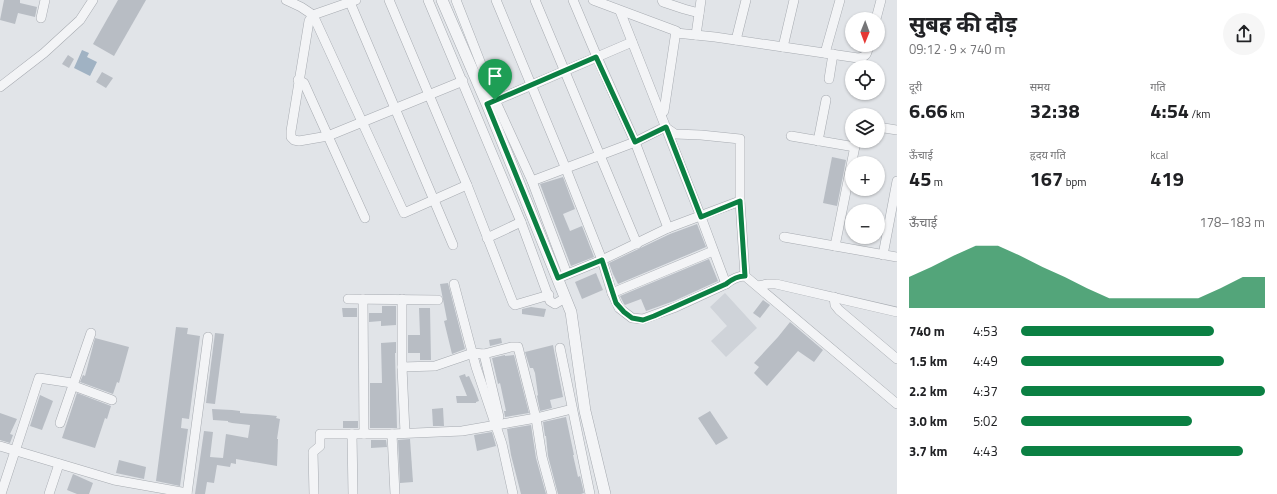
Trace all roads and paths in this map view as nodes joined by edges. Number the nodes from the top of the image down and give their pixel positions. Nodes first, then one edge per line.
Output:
1 (45, 0) edge
2 (93, 0) edge
3 (286, 0) edge
4 (389, 0) edge
5 (428, 0) edge
6 (442, 0) edge
7 (456, 0) edge
8 (496, 0) edge
9 (535, 0) edge
10 (572, 0) edge
11 (593, 0) edge
12 (662, 0) edge
13 (701, 0) edge
14 (746, 0) edge
15 (794, 0) edge
16 (840, 0) edge
17 (881, 0) edge
18 (351, 1) edge
19 (620, 11) junction
20 (699, 12) junction
21 (878, 12) edge
22 (313, 15) junction
23 (41, 18) dead end
24 (676, 34) junction
25 (696, 35) junction
26 (736, 40) junction
27 (632, 42) junction
28 (783, 47) junction
29 (868, 52) edge
30 (829, 53) junction
31 (596, 57) junction
32 (564, 71) junction
33 (829, 79) dead end
34 (298, 80) junction
35 (463, 81) junction
36 (531, 85) junction
37 (0, 87) edge
38 (428, 95) junction
39 (826, 100) dead end
40 (491, 102) junction
41 (395, 108) junction
42 (661, 114) junction
43 (361, 122) junction
44 (666, 127) junction
45 (885, 128) edge
46 (897, 130) edge
47 (328, 136) junction
48 (792, 136) dead end
49 (818, 140) junction
50 (635, 142) junction
51 (845, 143) edge
52 (855, 148) edge
53 (600, 155) junction
54 (566, 169) junction
55 (532, 181) junction
56 (897, 181) edge
57 (467, 186) junction
58 (896, 193) edge
59 (434, 200) junction
60 (740, 201) junction
61 (701, 217) junction
62 (366, 218) dead end
63 (521, 222) junction
64 (668, 228) junction
65 (784, 237) dead end
66 (487, 238) junction
67 (637, 244) junction
68 (453, 245) dead end
69 (836, 246) junction
70 (713, 251) junction
71 (883, 255) junction
72 (897, 257) edge
73 (602, 260) junction
74 (562, 276) junction
75 (745, 276) junction
76 (454, 284) dead end
77 (726, 284) junction
78 (758, 286) junction
79 (612, 293) junction
80 (549, 295) junction
81 (565, 298) junction
82 (834, 298) junction
83 (348, 299) dead end
84 (363, 299) junction
85 (402, 299) junction
86 (438, 300) dead end
87 (897, 312) edge
88 (91, 333) dead end
89 (208, 337) dead end
90 (560, 348) dead end
91 (473, 353) junction
92 (484, 354) junction
93 (897, 359) edge
94 (402, 367) junction
95 (74, 386) junction
96 (112, 400) dead end
97 (897, 404) edge
98 (572, 409) junction
99 (536, 418) junction
100 (60, 423) dead end
101 (498, 424) junction
102 (352, 434) junction
103 (364, 434) junction
104 (392, 434) junction
105 (404, 434) junction
106 (0, 446) edge
107 (15, 451) junction
108 (59, 464) junction
109 (2, 494) edge
110 (50, 494) edge
111 (187, 494) edge
112 (314, 494) edge
113 (353, 494) edge
114 (395, 494) edge
115 (513, 494) edge
116 (552, 494) edge
117 (590, 494) edge
118 (605, 494) edge

1 - 23 street
2 - 37 street
3 - 22 street
4 - 38 street
5 - 35 street
6 - 40 street
7 - 40 street
8 - 36 street
9 - 32 street
10 - 31 street
11 - 19 street
12 - 20 street
13 - 20 street
14 - 26 street
15 - 28 street
16 - 30 street
17 - 21 street
18 - 22 street
18 - 41 street
19 - 24 street
19 - 27 street
20 - 25 street
22 - 34 street
22 - 43 street
24 - 25 street
24 - 42 street
25 - 26 street
26 - 28 street
27 - 31 street
27 - 42 street
28 - 30 street
29 - 30 street
30 - 33 street
31 - 32 street
31 - 50 street
32 - 36 street
32 - 53 street
34 - 47 street
34 - 47 street
35 - 38 street
35 - 63 street
36 - 40 street
36 - 54 street
38 - 41 street
38 - 57 street
39 - 49 street
40 - 55 street
40 - 74 street
41 - 43 street
41 - 59 street
42 - 44 street
43 - 47 street
43 - 59 street
44 - 50 street
44 - 60 street
44 - 61 street
45 - 46 street
47 - 62 street
48 - 49 street
49 - 51 street
50 - 53 street
50 - 64 street
52 - 69 street
53 - 54 street
53 - 67 street
54 - 55 street
54 - 73 street
55 - 74 street
56 - 58 street
57 - 59 street
57 - 66 street
58 - 71 street
59 - 68 street
60 - 61 street
60 - 75 street
61 - 64 street
61 - 70 street
63 - 66 street
63 - 80 street
64 - 67 street
65 - 69 street
66 - 80 street
67 - 73 street
69 - 71 street
70 - 77 street
70 - 79 street
71 - 72 street
73 - 74 street
73 - 79 street
74 - 81 street
75 - 77 street
75 - 78 street
76 - 91 street
77 - 79 street
78 - 82 street
78 - 97 street
80 - 81 street
81 - 118 street
82 - 87 street
82 - 93 street
83 - 84 street
84 - 85 street
84 - 103 street
85 - 86 street
85 - 94 street
88 - 95 street
89 - 111 street
90 - 98 street
91 - 92 street
91 - 94 street
91 - 101 street
92 - 99 street
92 - 101 street
94 - 105 street
95 - 96 street
95 - 100 street
95 - 107 street
98 - 99 street
98 - 117 street
99 - 101 street
99 - 116 street
101 - 105 street
101 - 115 street
102 - 103 street
102 - 112 street
102 - 113 street
103 - 104 street
104 - 105 street
104 - 114 street
106 - 107 street
107 - 108 street
107 - 109 street
108 - 110 street
108 - 111 street

